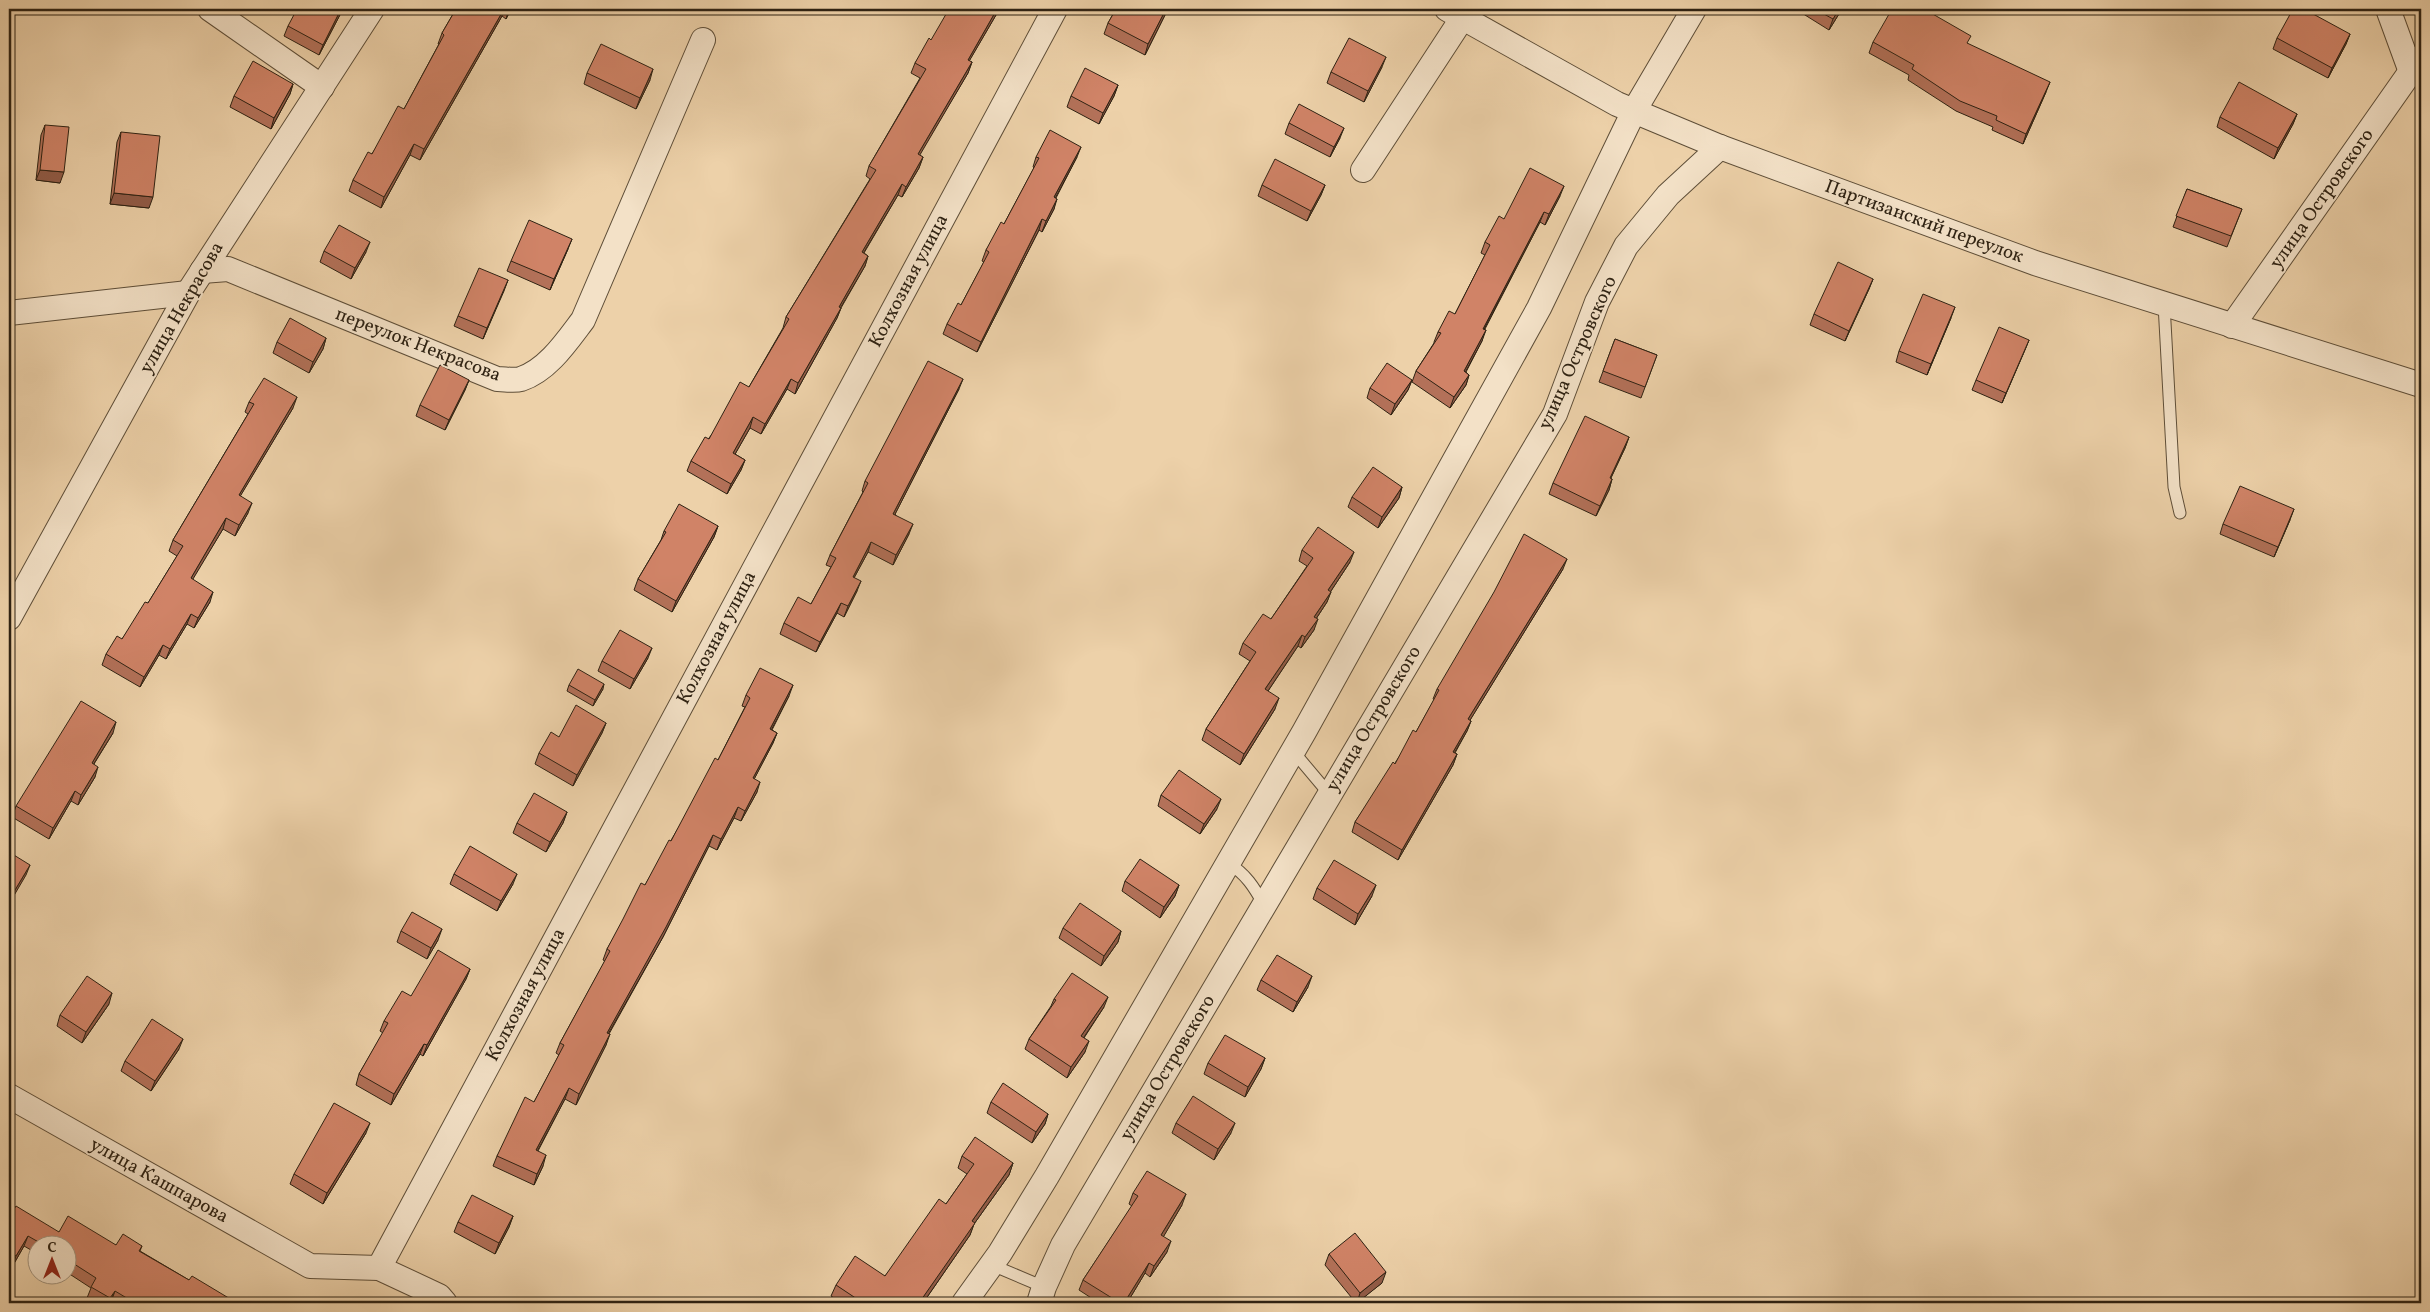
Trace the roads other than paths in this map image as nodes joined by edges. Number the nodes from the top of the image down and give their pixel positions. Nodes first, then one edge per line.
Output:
1 (210, 9) edge
2 (372, 9) edge
3 (1055, 9) edge
4 (1694, 9) edge
5 (2388, 9) edge
6 (1455, 13) edge
7 (703, 40) dead end
8 (2416, 64) edge
9 (322, 87) junction
10 (1634, 111) junction
11 (1720, 147) junction
12 (1363, 170) dead end
13 (202, 271) junction
14 (188, 293) junction
15 (2164, 304) junction
16 (9, 313) edge
17 (2232, 326) junction
18 (2421, 386) edge
19 (2180, 513) dead end
20 (9, 618) edge
21 (1293, 751) junction
22 (1330, 794) junction
23 (1228, 863) junction
24 (1264, 905) junction
25 (9, 1096) edge
26 (992, 1265) junction
27 (379, 1268) junction
28 (1041, 1295) edge
29 (445, 1303) edge
30 (964, 1303) edge

1 - 9 street
2 - 9 street, улица Некрасова
3 - 27 street, Колхозная улица
4 - 10 street
5 - 8 street, улица Островского
6 - 10 street, Партизанский переулок
6 - 12 street
7 - 13 street, переулок Некрасова
8 - 17 street, улица Островского
9 - 13 street, улица Некрасова
10 - 11 street, Партизанский переулок
10 - 21 street
11 - 15 street, Партизанский переулок
11 - 22 street, улица Островского
13 - 14 street, улица Некрасова
14 - 16 street
14 - 20 street, улица Некрасова
15 - 17 street, Партизанский переулок
15 - 19 lane
17 - 18 street, Партизанский переулок
21 - 22 lane
21 - 23 street
22 - 24 street, улица Островского
23 - 24 lane
23 - 26 street
24 - 28 street, улица Островского
25 - 27 street, улица Кашпарова
26 - 28 lane
26 - 30 street
27 - 29 street

